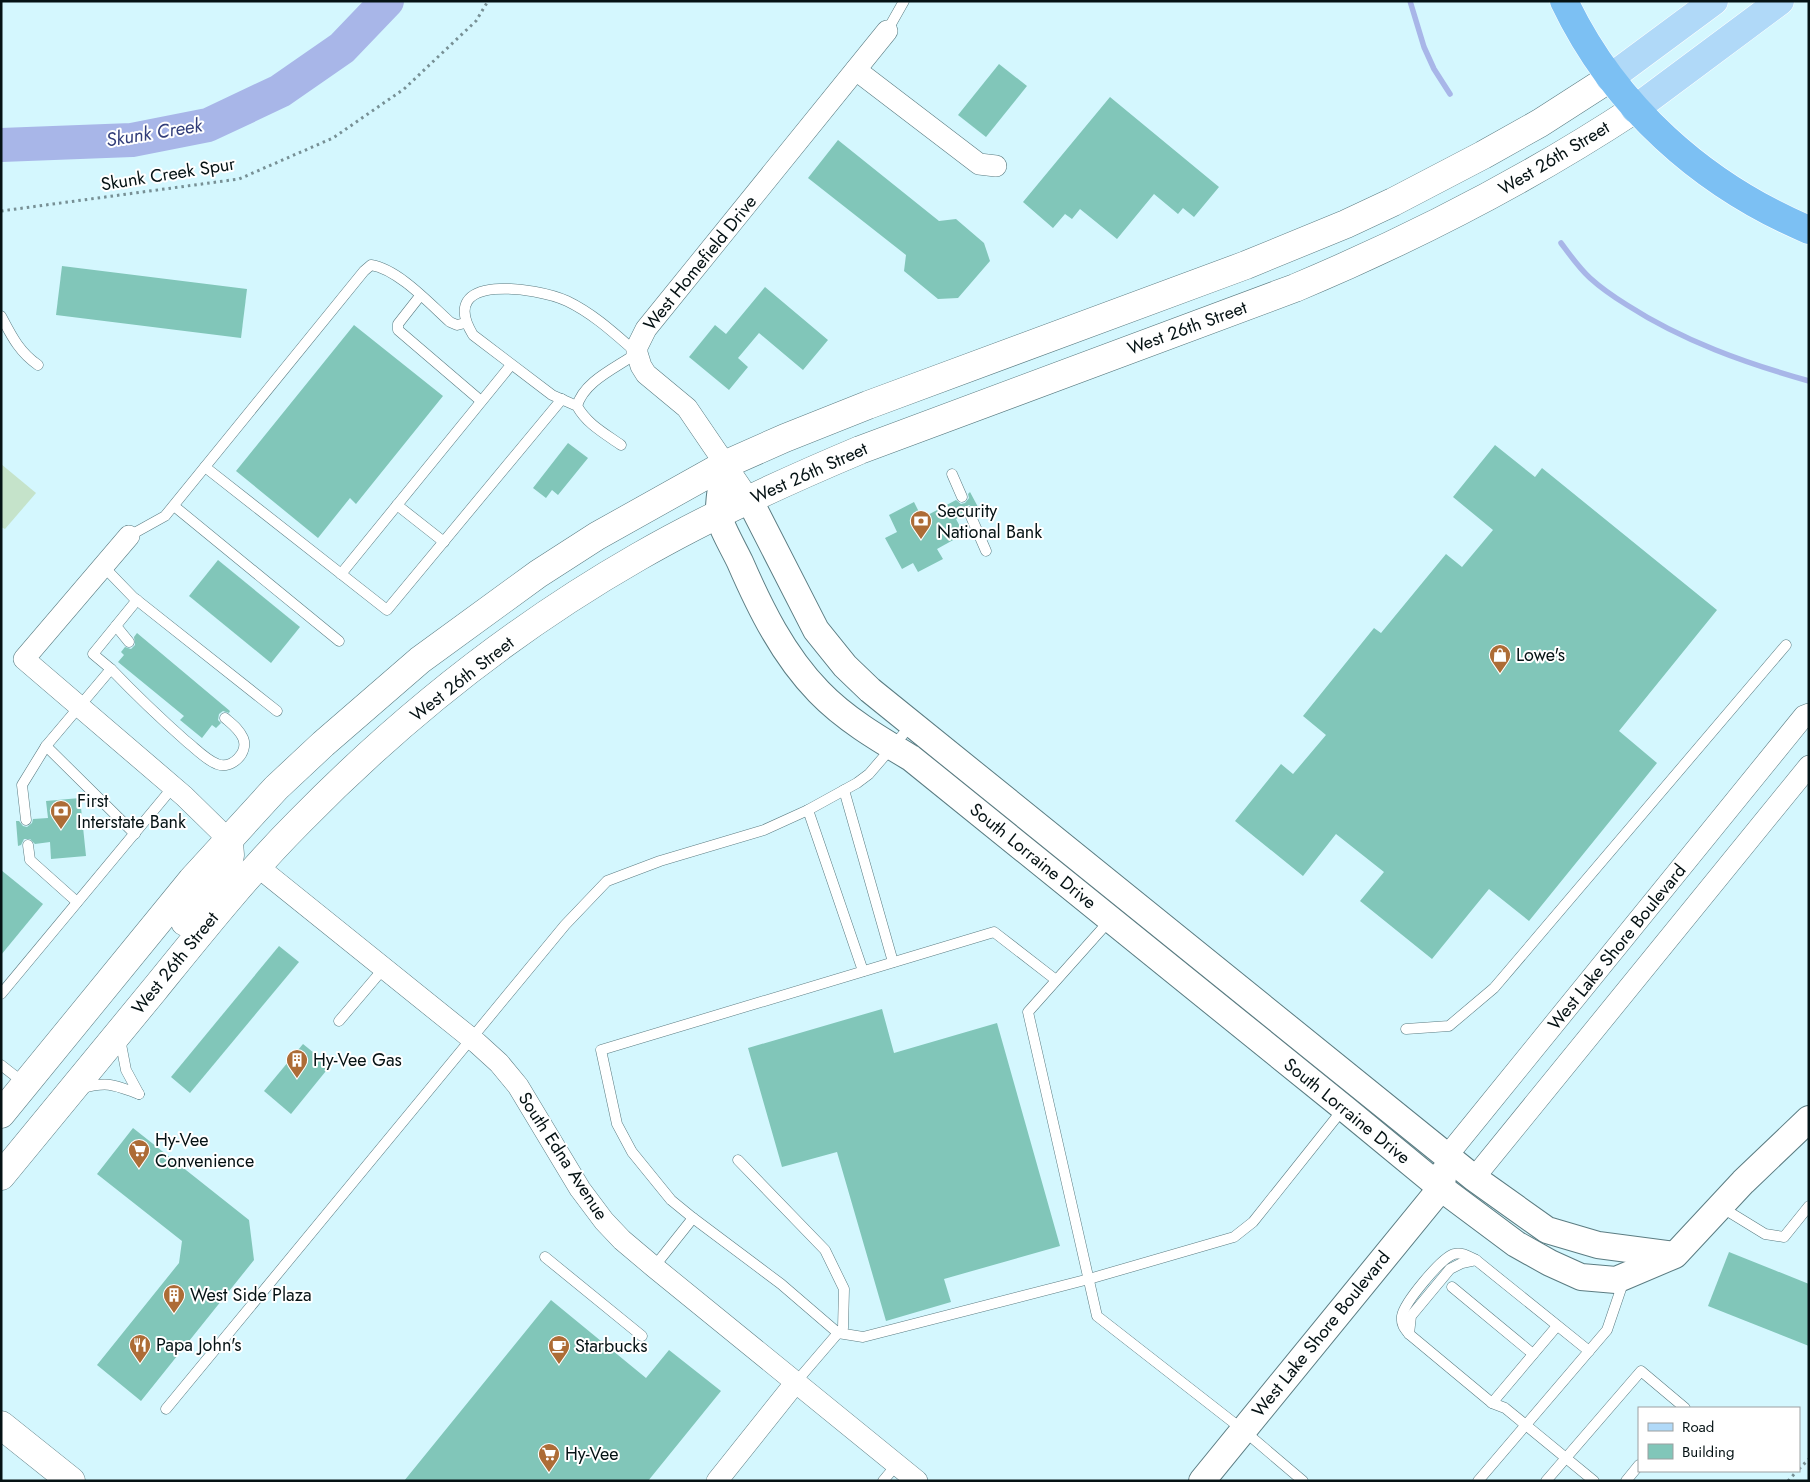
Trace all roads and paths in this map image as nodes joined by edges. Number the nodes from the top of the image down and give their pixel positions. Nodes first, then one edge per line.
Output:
1 (488, 1) edge
2 (904, 1) edge
3 (1564, 1) edge
4 (1714, 1) edge
5 (1780, 1) edge
6 (888, 31) joint
7 (856, 70) junction
8 (1610, 78) junction
9 (1635, 109) junction
10 (996, 166) dead end
11 (1, 212) edge
12 (1809, 230) edge
13 (420, 296) junction
14 (1, 316) edge
15 (465, 323) junction
16 (637, 353) junction
17 (38, 364) dead end
18 (511, 365) junction
19 (562, 399) junction
20 (481, 401) junction
21 (577, 406) junction
22 (621, 444) dead end
23 (724, 464) junction
24 (205, 467) junction
25 (952, 474) dead end
26 (962, 497) dead end
27 (749, 499) junction
28 (397, 505) junction
29 (174, 506) junction
30 (969, 512) dead end
31 (719, 515) junction
32 (129, 536) joint
33 (444, 542) junction
34 (986, 551) dead end
35 (103, 566) junction
36 (341, 574) junction
37 (137, 600) junction
38 (116, 626) junction
39 (455, 634) junction
40 (339, 641) dead end
41 (130, 642) dead end
42 (1786, 645) dead end
43 (111, 669) junction
44 (80, 707) junction
45 (277, 712) dead end
46 (1809, 714) edge
47 (225, 718) dead end
48 (913, 724) junction
49 (46, 746) junction
50 (893, 747) junction
51 (1809, 766) edge
52 (173, 787) junction
53 (844, 790) junction
54 (808, 810) junction
55 (26, 820) dead end
56 (135, 834) junction
57 (228, 839) junction
58 (28, 845) dead end
59 (257, 866) junction
60 (77, 902) junction
61 (1111, 919) junction
62 (893, 962) junction
63 (384, 968) junction
64 (863, 971) junction
65 (1056, 980) junction
66 (1, 994) edge
67 (339, 1021) dead end
68 (1406, 1029) dead end
69 (119, 1032) junction
70 (472, 1039) junction
71 (1, 1065) edge
72 (26, 1084) junction
73 (65, 1098) junction
74 (1344, 1108) junction
75 (1, 1114) edge
76 (1809, 1119) edge
77 (1447, 1156) junction
78 (738, 1160) dead end
79 (1, 1176) edge
80 (1474, 1178) junction
81 (1440, 1188) junction
82 (1720, 1206) junction
83 (1809, 1206) edge
84 (693, 1218) junction
85 (1675, 1255) junction
86 (545, 1257) dead end
87 (654, 1267) junction
88 (1625, 1276) junction
89 (1089, 1279) junction
90 (1452, 1287) dead end
91 (1558, 1326) junction
92 (838, 1333) junction
93 (642, 1336) dead end
94 (1588, 1351) junction
95 (1533, 1354) junction
96 (796, 1382) junction
97 (1492, 1403) junction
98 (1684, 1407) edge
99 (166, 1409) dead end
100 (1525, 1425) junction
101 (1243, 1430) junction
102 (3, 1431) edge
103 (1566, 1458) junction
104 (1809, 1459) edge
105 (897, 1464) junction
106 (1638, 1467) edge
107 (1800, 1468) edge
108 (1481, 1480) edge
109 (71, 1481) edge
110 (717, 1481) edge
111 (883, 1481) edge
112 (918, 1481) edge
113 (1202, 1481) edge
114 (1303, 1481) edge
115 (1546, 1481) edge
116 (1594, 1481) edge
117 (1626, 1481) edge

1 - 11 path, Skunk Creek Spur
2 - 6 lane
3 - 8 highway
4 - 8 main road
5 - 9 main road, West 26th Street
6 - 7 street, West Homefield Drive
7 - 10 street
7 - 16 street, West Homefield Drive
8 - 9 highway
8 - 23 main road
9 - 12 highway
9 - 27 main road, West 26th Street
13 - 15 lane
13 - 20 lane
13 - 24 lane
14 - 17 lane
15 - 16 lane
15 - 18 lane
16 - 21 lane
16 - 23 street
18 - 19 lane
18 - 20 lane
19 - 21 lane
19 - 33 lane
20 - 28 lane
21 - 22 lane
23 - 27 street
23 - 31 street, South Lorraine Drive
23 - 39 main road
24 - 29 lane
24 - 36 lane
25 - 26 lane
27 - 31 main road, West 26th Street
27 - 48 street, South Lorraine Drive
28 - 33 lane
28 - 36 lane
29 - 32 lane
29 - 40 lane
30 - 34 lane
31 - 50 street, South Lorraine Drive
31 - 59 main road, West 26th Street
32 - 35 street
33 - 36 lane
35 - 37 lane
35 - 44 street
37 - 38 lane
37 - 45 lane
38 - 41 lane
38 - 43 lane
39 - 57 main road
39 - 59 main road
42 - 68 lane
43 - 44 lane
43 - 47 lane
44 - 49 lane
44 - 52 street
46 - 77 street, West Lake Shore Boulevard
48 - 50 lane
48 - 77 street, South Lorraine Drive
49 - 55 lane
49 - 56 lane
50 - 53 lane
50 - 61 street, South Lorraine Drive
51 - 80 street, West Lake Shore Boulevard
52 - 56 lane
52 - 57 street
53 - 54 lane
53 - 62 lane
54 - 64 lane
54 - 70 lane
56 - 60 lane
57 - 72 main road
57 - 73 main road
58 - 60 lane
59 - 63 street, South Edna Avenue
59 - 69 main road, West 26th Street
60 - 66 lane
61 - 65 lane
61 - 74 street, South Lorraine Drive
62 - 64 lane
62 - 65 lane
63 - 67 lane
63 - 70 street, South Edna Avenue
64 - 84 lane
65 - 89 lane
69 - 73 main road, West 26th Street
69 - 73 lane
70 - 87 street, South Edna Avenue
70 - 99 lane
71 - 72 lane
72 - 75 main road
73 - 79 main road, West 26th Street
74 - 81 street, South Lorraine Drive
74 - 89 lane
76 - 82 street
77 - 80 street, South Lorraine Drive
77 - 81 street, West Lake Shore Boulevard
78 - 92 lane
80 - 81 street
80 - 85 street, South Lorraine Drive
81 - 88 street, South Lorraine Drive
81 - 101 street, West Lake Shore Boulevard
82 - 83 lane
82 - 85 street
84 - 87 lane
84 - 92 lane
85 - 88 street, South Lorraine Drive
86 - 93 lane
87 - 96 street, South Edna Avenue
88 - 94 lane
89 - 92 lane
89 - 101 lane
90 - 95 lane
91 - 94 lane
91 - 95 lane
91 - 97 lane
92 - 96 lane
94 - 100 lane
95 - 97 lane
96 - 105 street, South Edna Avenue
96 - 110 street
97 - 100 lane
98 - 103 lane
100 - 103 lane
100 - 108 lane
101 - 113 street, West Lake Shore Boulevard
101 - 114 lane
102 - 109 main road
103 - 115 lane
103 - 116 lane
104 - 107 path
105 - 111 lane
105 - 112 street, South Edna Avenue
106 - 117 lane

